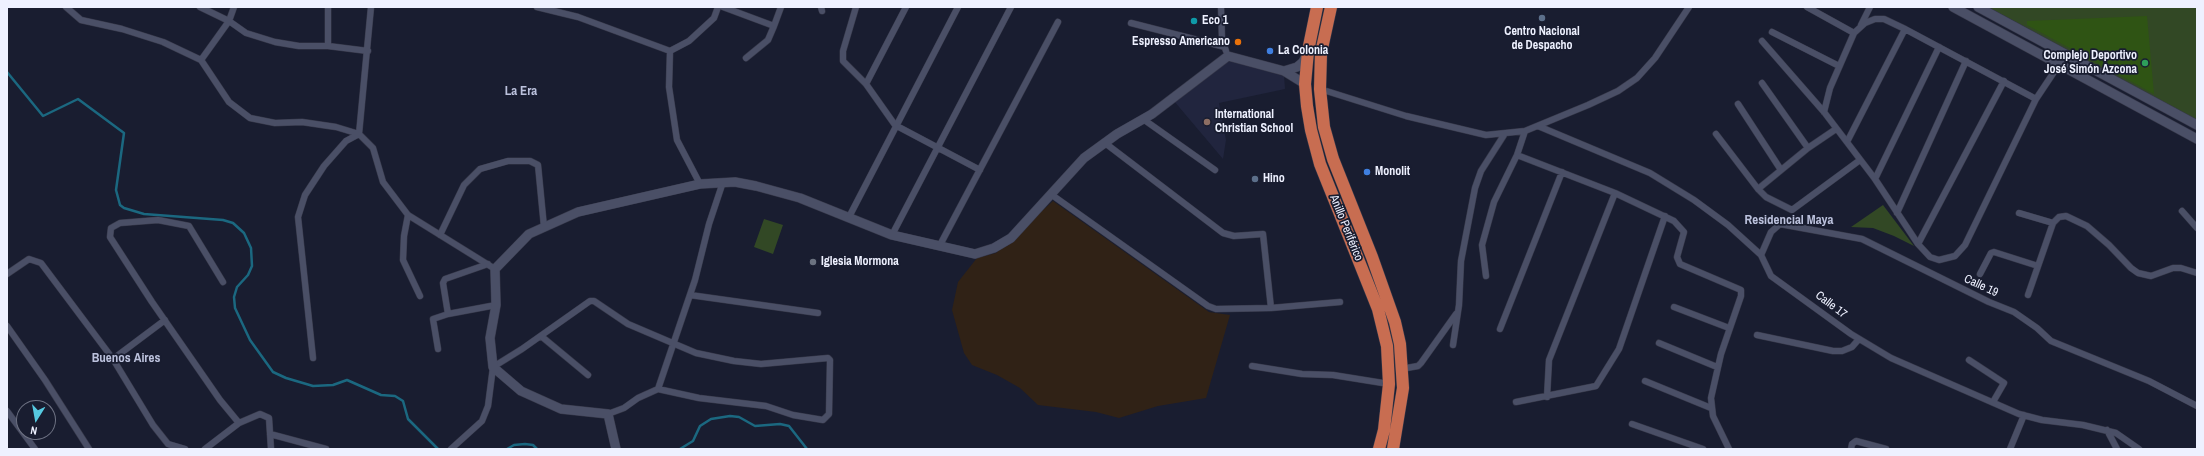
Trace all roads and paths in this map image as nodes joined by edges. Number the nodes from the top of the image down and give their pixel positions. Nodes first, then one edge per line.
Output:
1 (66, 7) edge
2 (200, 7) edge
3 (234, 7) edge
4 (328, 7) edge
5 (371, 7) edge
6 (537, 7) edge
7 (718, 7) edge
8 (723, 7) edge
9 (781, 7) edge
10 (856, 7) edge
11 (906, 7) edge
12 (958, 7) edge
13 (1011, 7) edge
14 (1221, 7) edge
15 (1317, 7) edge
16 (1331, 7) edge
17 (1689, 7) edge
18 (1808, 7) edge
19 (1870, 7) edge
20 (1953, 7) edge
21 (1978, 7) edge
22 (229, 21) junction
23 (1058, 22) dead end
24 (1131, 23) dead end
25 (774, 26) junction
26 (1860, 27) junction
27 (1905, 28) junction
28 (1772, 32) dead end
29 (1854, 33) junction
30 (1762, 41) dead end
31 (328, 46) junction
32 (1939, 47) junction
33 (368, 51) junction
34 (670, 51) junction
35 (1226, 52) junction
36 (1308, 52) junction
37 (2066, 54) junction
38 (746, 58) dead end
39 (201, 60) junction
40 (1966, 61) junction
41 (2060, 64) junction
42 (1839, 66) junction
43 (1284, 70) junction
44 (2004, 81) junction
45 (1762, 82) dead end
46 (866, 84) junction
47 (1304, 84) junction
48 (1320, 89) junction
49 (2036, 99) junction
50 (1738, 104) dead end
51 (1824, 112) junction
52 (1143, 119) junction
53 (895, 125) junction
54 (2197, 125) edge
55 (1538, 126) junction
56 (1836, 129) junction
57 (1525, 131) junction
58 (359, 134) junction
59 (1504, 134) junction
60 (1716, 134) dead end
61 (2197, 139) edge
62 (1847, 142) junction
63 (1105, 143) junction
64 (939, 148) junction
65 (1808, 148) junction
66 (1516, 155) junction
67 (1860, 160) junction
68 (980, 170) junction
69 (1215, 170) dead end
70 (1781, 170) junction
71 (1562, 172) junction
72 (1875, 179) junction
73 (723, 182) junction
74 (700, 184) junction
75 (1758, 189) junction
76 (1615, 193) junction
77 (1052, 195) junction
78 (2182, 212) dead end
79 (1897, 213) junction
80 (2019, 213) dead end
81 (408, 215) junction
82 (1665, 216) junction
83 (848, 217) junction
84 (2053, 223) junction
85 (544, 227) junction
86 (2197, 228) edge
87 (440, 235) junction
88 (892, 235) junction
89 (1918, 244) junction
90 (940, 245) junction
91 (1761, 255) junction
92 (2038, 266) junction
93 (492, 267) junction
94 (2197, 273) edge
95 (7, 274) edge
96 (1980, 274) dead end
97 (1486, 276) dead end
98 (223, 282) dead end
99 (690, 295) junction
100 (2028, 295) dead end
101 (420, 296) dead end
102 (1340, 302) dead end
103 (496, 305) junction
104 (1674, 307) dead end
105 (1271, 308) junction
106 (818, 313) dead end
107 (1457, 313) junction
108 (448, 314) junction
109 (165, 320) junction
110 (7, 326) edge
111 (1729, 328) junction
112 (1500, 329) dead end
113 (1758, 335) dead end
114 (541, 336) junction
115 (1859, 339) junction
116 (673, 344) junction
117 (1660, 344) dead end
118 (1453, 345) dead end
119 (438, 349) dead end
120 (313, 358) dead end
121 (113, 359) junction
122 (1969, 360) dead end
123 (1252, 366) dead end
124 (492, 367) junction
125 (1717, 367) junction
126 (1402, 369) junction
127 (588, 375) dead end
128 (1645, 381) dead end
129 (1389, 384) junction
130 (658, 389) junction
131 (1547, 397) junction
132 (1516, 402) dead end
133 (1993, 402) junction
134 (2197, 406) edge
135 (1711, 408) junction
136 (7, 411) edge
137 (608, 414) junction
138 (2024, 415) junction
139 (239, 423) junction
140 (1632, 424) dead end
141 (2107, 430) junction
142 (270, 434) junction
143 (2011, 448) edge
144 (35, 449) edge
145 (89, 449) edge
146 (185, 449) edge
147 (205, 449) edge
148 (271, 449) edge
149 (326, 449) edge
150 (451, 449) edge
151 (616, 449) edge
152 (1379, 449) edge
153 (1393, 449) edge
154 (1703, 449) edge
155 (1729, 449) edge
156 (1851, 449) edge
157 (1886, 449) edge
158 (2018, 449) edge
159 (2117, 449) edge
160 (2140, 449) edge

1 - 39 street
2 - 22 street
3 - 22 street
4 - 31 street
5 - 33 street
6 - 34 street
7 - 34 street
8 - 25 street
9 - 25 street
10 - 46 street
11 - 46 street
12 - 53 street
13 - 64 street
14 - 35 street
15 - 36 highway, Anillo Periférico
16 - 48 highway, Anillo Periférico
17 - 55 street
18 - 29 street
19 - 26 street
20 - 41 street
21 - 37 street
22 - 31 street
22 - 39 street
23 - 68 street
24 - 35 street
25 - 38 street
26 - 27 street
26 - 29 street
27 - 32 street
27 - 62 street
28 - 42 street
29 - 42 street
30 - 51 street
31 - 33 street
32 - 40 street
32 - 72 street
33 - 58 street
34 - 74 street
35 - 43 street
35 - 52 street
36 - 43 street
36 - 47 highway, Anillo Periférico
37 - 41 street
37 - 54 street
39 - 58 street
40 - 44 street
40 - 79 street
41 - 49 street
41 - 61 street
42 - 51 street
43 - 47 street
44 - 49 street
44 - 89 street
45 - 65 street
46 - 53 street
47 - 129 highway, Anillo Periférico
48 - 59 street
48 - 126 highway, Anillo Periférico
49 - 89 street
50 - 70 street
51 - 56 street
52 - 63 street
52 - 69 street
53 - 64 street
53 - 83 street
55 - 57 street
55 - 91 street, Calle 17
56 - 62 street
56 - 65 street
57 - 59 street
57 - 66 street
58 - 81 street
58 - 120 street
59 - 107 street
60 - 75 street
62 - 67 street
63 - 77 street
63 - 105 street
64 - 68 street
64 - 88 street
65 - 70 street
66 - 71 street
66 - 97 street
67 - 72 street
67 - 75 street
68 - 90 street
70 - 75 street
71 - 76 street
71 - 112 street
72 - 79 street
73 - 74 street
73 - 83 street
73 - 99 street
74 - 85 street
76 - 82 street
76 - 131 street
77 - 90 street
77 - 105 street
78 - 86 street
79 - 89 street
80 - 84 street
81 - 87 street
81 - 101 street
82 - 111 street
82 - 131 street
83 - 88 street
84 - 92 street
84 - 94 street
85 - 87 street
85 - 93 street
87 - 93 street
88 - 90 street
91 - 115 street, Calle 17
91 - 134 street, Calle 19
92 - 96 street
92 - 100 street
93 - 103 street
93 - 108 street
95 - 121 street
98 - 109 street
99 - 106 street
99 - 116 street
102 - 105 street
103 - 108 street
103 - 124 street
104 - 111 street
107 - 118 street
107 - 126 street
108 - 119 street
109 - 121 street
109 - 139 street
110 - 145 street
111 - 125 street
113 - 115 street
114 - 116 street
114 - 124 street
114 - 127 street
115 - 133 street, Calle 17
116 - 130 street
116 - 130 street
117 - 125 street
121 - 146 street
122 - 133 street
123 - 129 street
124 - 137 street
124 - 150 street
125 - 135 street
126 - 153 highway, Anillo Periférico
128 - 135 street
129 - 152 highway, Anillo Periférico
130 - 137 street
131 - 132 street
133 - 138 street, Calle 17
135 - 155 street
136 - 144 street
137 - 151 street
138 - 141 street, Calle 17
138 - 143 street
139 - 142 street
139 - 147 street
140 - 154 street
141 - 159 street
141 - 160 street, Calle 17
142 - 148 street
142 - 149 street
143 - 158 street
156 - 157 street

